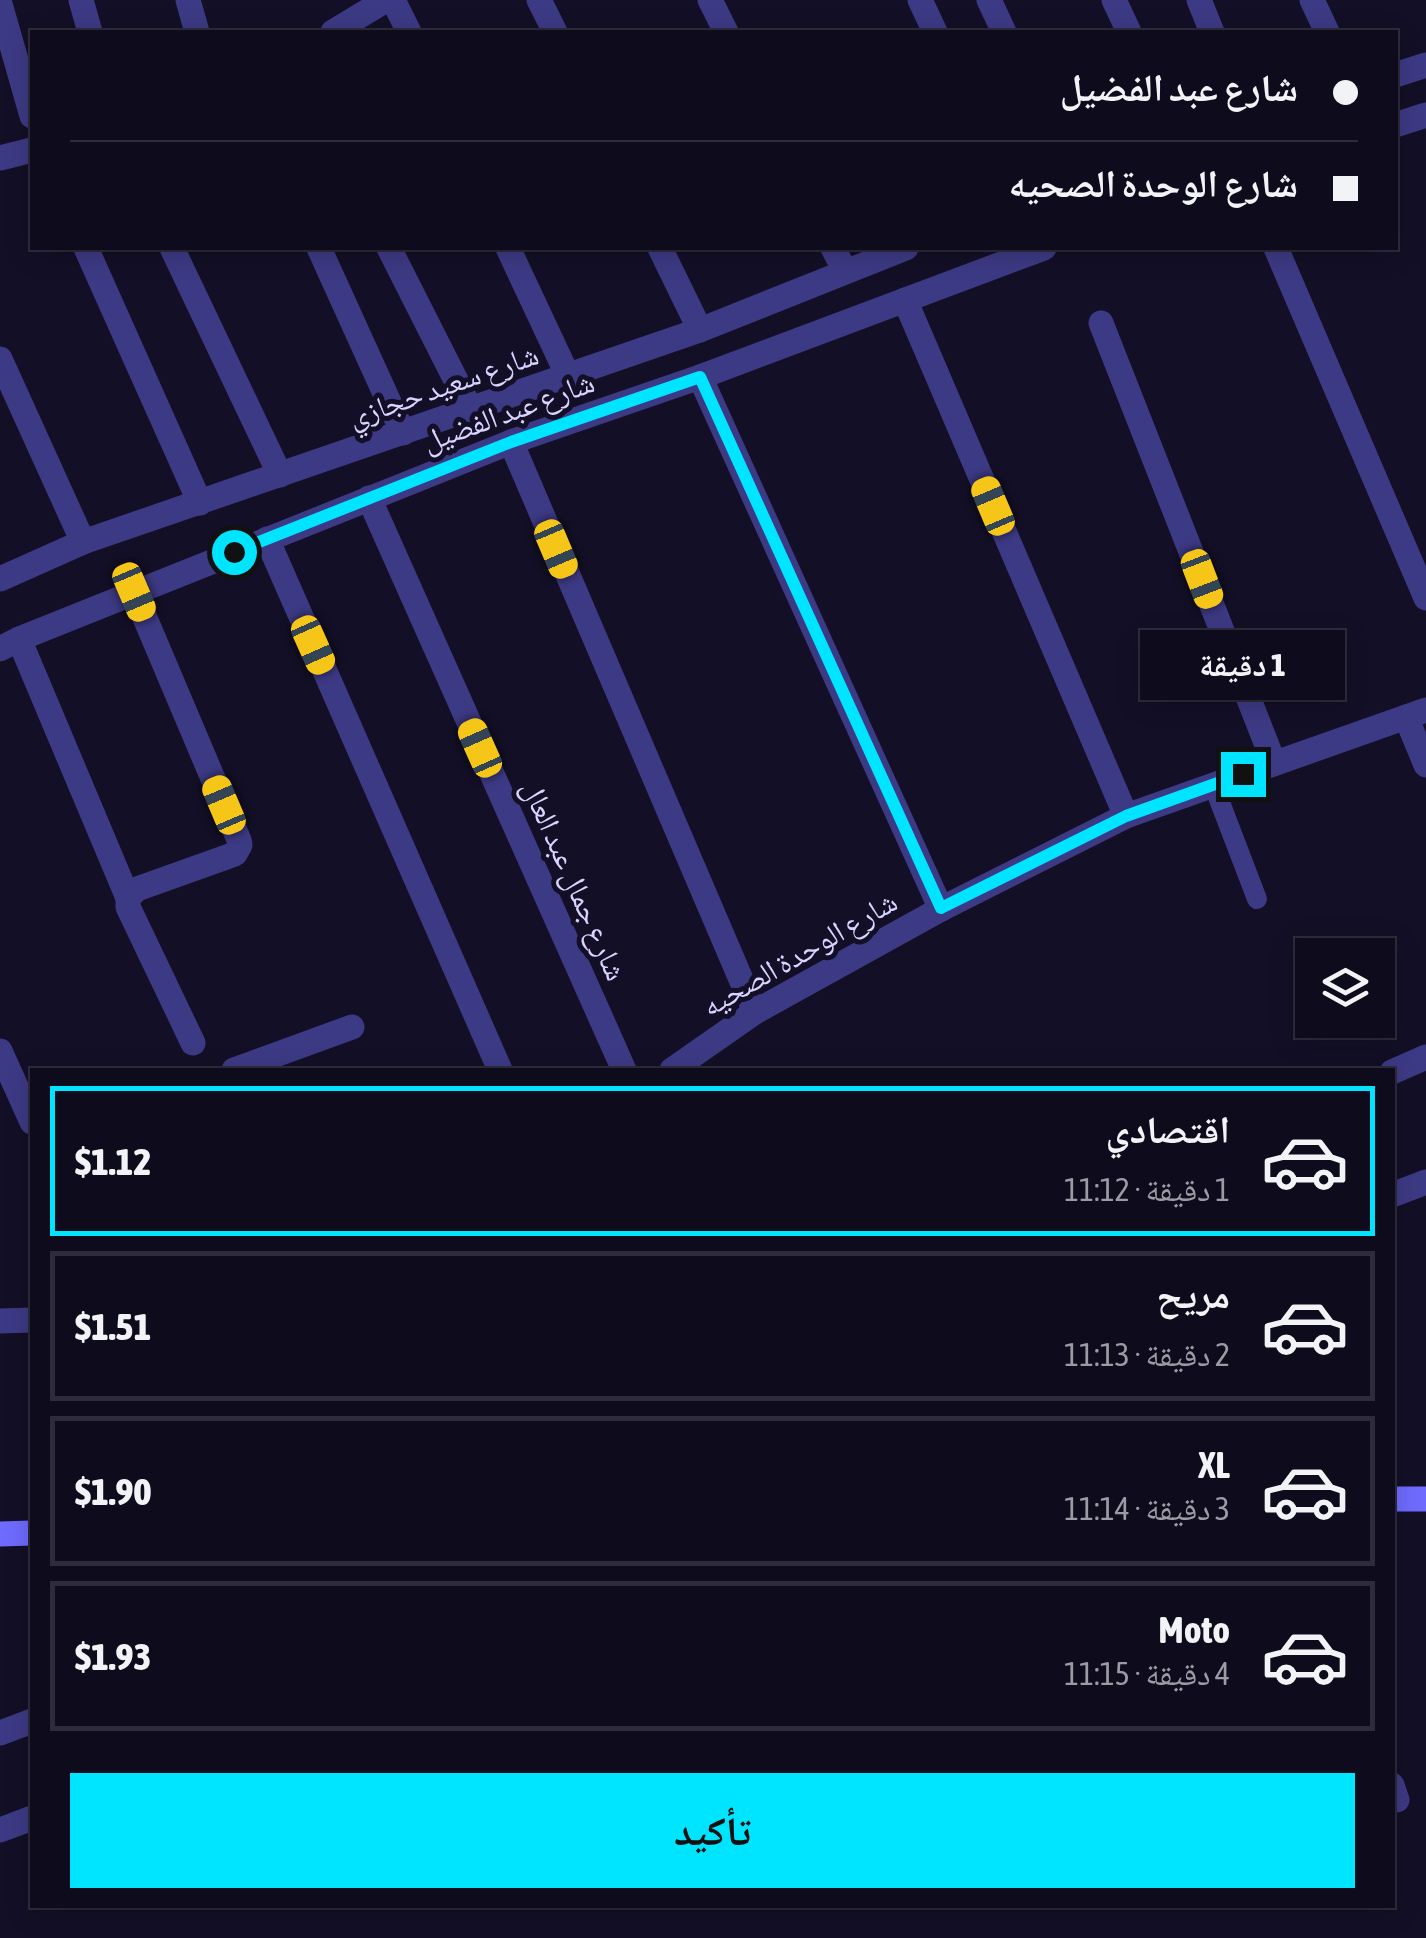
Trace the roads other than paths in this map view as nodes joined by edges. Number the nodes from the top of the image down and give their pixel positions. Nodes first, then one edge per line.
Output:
1 (81, 0) edge
2 (188, 0) edge
3 (390, 0) edge
4 (539, 0) edge
5 (710, 0) edge
6 (920, 0) edge
7 (989, 0) edge
8 (1114, 0) edge
9 (1198, 0) edge
10 (1312, 0) edge
11 (0, 4) edge
12 (89, 30) edge
13 (196, 30) edge
14 (338, 30) edge
15 (407, 30) edge
16 (554, 30) edge
17 (725, 30) edge
18 (935, 30) edge
19 (1003, 30) edge
20 (1128, 30) edge
21 (1211, 30) edge
22 (1326, 30) edge
23 (1426, 65) edge
24 (1398, 74) edge
25 (30, 109) edge
26 (1426, 116) edge
27 (1398, 124) edge
28 (30, 150) edge
29 (0, 158) edge
30 (87, 250) edge
31 (173, 250) edge
32 (320, 250) edge
33 (390, 250) edge
34 (509, 250) edge
35 (661, 250) edge
36 (894, 250) edge
37 (1039, 250) edge
38 (1277, 250) edge
39 (839, 259) edge
40 (905, 300) junction
41 (1101, 323) dead end
42 (700, 330) junction
43 (0, 359) edge
44 (568, 376) junction
45 (700, 377) junction
46 (471, 410) junction
47 (403, 433) junction
48 (511, 442) junction
49 (280, 476) junction
50 (368, 498) junction
51 (200, 503) junction
52 (266, 539) junction
53 (84, 542) junction
54 (0, 579) edge
55 (134, 592) junction
56 (1426, 598) edge
57 (9, 644) edge
58 (1416, 713) edge
59 (1274, 762) junction
60 (1426, 765) edge
61 (1213, 784) junction
62 (1126, 816) junction
63 (128, 898) junction
64 (1257, 900) dead end
65 (941, 908) junction
66 (755, 1012) junction
67 (352, 1027) dead end
68 (194, 1043) dead end
69 (0, 1051) edge
70 (1426, 1057) edge
71 (239, 1068) edge
72 (499, 1068) edge
73 (623, 1068) edge
74 (675, 1068) edge
75 (1395, 1071) edge
76 (30, 1118) edge
77 (1426, 1182) edge
78 (1395, 1193) edge
79 (30, 1320) edge
80 (0, 1321) edge
81 (1426, 1498) edge
82 (1395, 1499) edge
83 (0, 1534) edge
84 (30, 1534) edge
85 (30, 1722) edge
86 (0, 1733) edge
87 (30, 1819) edge
88 (0, 1830) edge

1 - 12 street
2 - 13 street
3 - 14 street
3 - 15 street
4 - 16 street
5 - 17 street
6 - 18 street
7 - 19 street
8 - 20 street
9 - 21 street
10 - 22 street
11 - 25 street
23 - 24 street
26 - 27 street
28 - 29 street
30 - 51 street
31 - 49 street
32 - 47 street
33 - 46 street
34 - 44 street
35 - 42 street
36 - 39 street, شارع سعيد حجازي
37 - 40 street, شارع عبد الفضيل
38 - 56 street
39 - 42 street, شارع سعيد حجازي
40 - 45 street, شارع عبد الفضيل
40 - 62 street
41 - 59 street
42 - 44 street, شارع سعيد حجازي
43 - 53 street
44 - 46 street, شارع سعيد حجازي
45 - 48 street, شارع عبد الفضيل
45 - 65 street
46 - 47 street, شارع سعيد حجازي
47 - 49 street, شارع سعيد حجازي
48 - 50 street, شارع عبد الفضيل
48 - 66 street
49 - 51 street, شارع سعيد حجازي
50 - 52 street, شارع عبد الفضيل
50 - 73 street, شارع جمال عبد العال
51 - 53 street, شارع سعيد حجازي
52 - 55 street, شارع عبد الفضيل
52 - 72 street
53 - 54 street, شارع سعيد حجازي
55 - 57 street, شارع عبد الفضيل
55 - 63 street
57 - 63 street
58 - 59 street, شارع الوحدة الصحيه
58 - 60 street
59 - 61 street, شارع الوحدة الصحيه
61 - 62 street, شارع الوحدة الصحيه
61 - 64 lane
62 - 65 street, شارع الوحدة الصحيه
63 - 68 street
65 - 66 street, شارع الوحدة الصحيه
66 - 74 street, شارع الوحدة الصحيه
67 - 71 street
69 - 76 street
70 - 75 street
77 - 78 street
79 - 80 street
81 - 82 street
83 - 84 street
85 - 86 street
87 - 88 street

